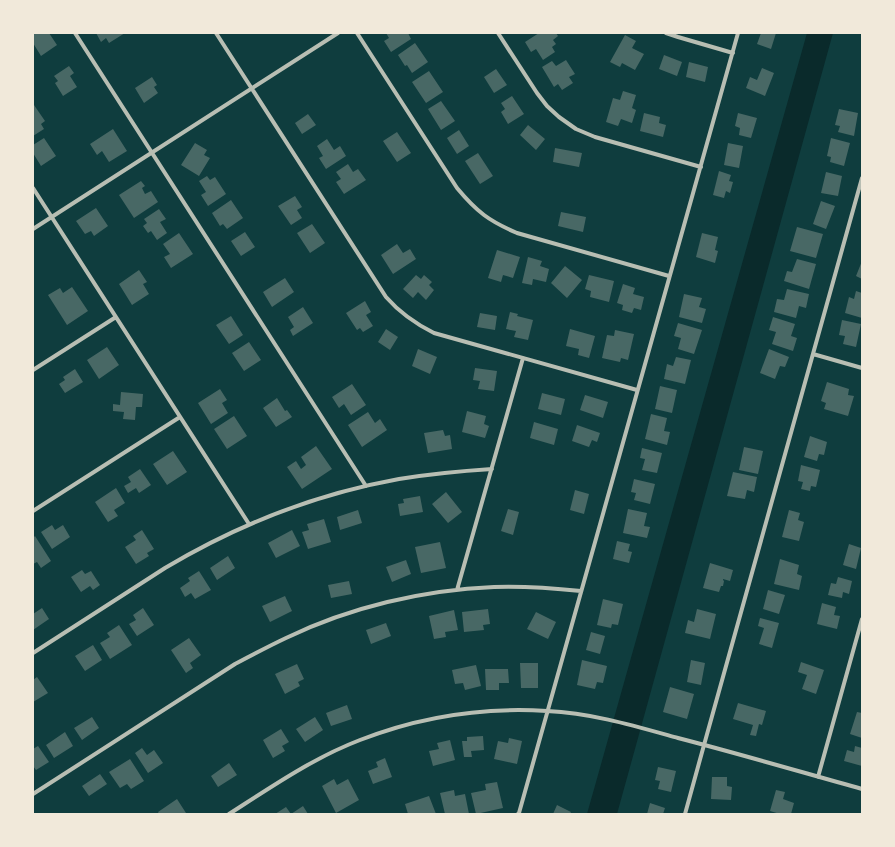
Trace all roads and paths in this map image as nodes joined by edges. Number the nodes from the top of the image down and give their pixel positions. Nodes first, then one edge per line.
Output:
1 (74, 33) edge
2 (216, 33) edge
3 (338, 33) edge
4 (357, 33) edge
5 (498, 33) edge
6 (666, 33) edge
7 (738, 33) edge
8 (733, 53) junction
9 (251, 89) junction
10 (152, 153) junction
11 (701, 167) junction
12 (862, 178) edge
13 (33, 188) edge
14 (52, 217) junction
15 (33, 229) edge
16 (669, 276) junction
17 (116, 317) junction
18 (813, 354) junction
19 (523, 358) junction
20 (862, 368) edge
21 (33, 370) edge
22 (637, 390) junction
23 (180, 417) junction
24 (492, 469) junction
25 (366, 486) junction
26 (33, 511) edge
27 (249, 524) junction
28 (457, 590) junction
29 (581, 591) junction
30 (862, 619) edge
31 (33, 653) edge
32 (548, 711) junction
33 (704, 745) junction
34 (818, 777) junction
35 (862, 789) edge
36 (33, 794) edge
37 (229, 814) edge
38 (518, 814) edge
39 (685, 814) edge

1 - 10 street
2 - 9 street
3 - 9 street
4 - 16 street
5 - 11 street
6 - 8 street
7 - 8 street
8 - 11 street
9 - 10 street
9 - 19 street
10 - 14 street
10 - 25 street
11 - 16 street
12 - 18 street
13 - 14 street
14 - 15 street
14 - 17 street
16 - 22 street
17 - 21 street
17 - 23 street
18 - 20 street
18 - 33 street
19 - 22 street
19 - 24 street
22 - 29 street
23 - 26 street
23 - 27 street
24 - 25 street
24 - 28 street
25 - 27 street
27 - 31 street
28 - 29 street
28 - 36 street
29 - 32 street
30 - 34 street
32 - 33 street
32 - 37 street
32 - 38 street
33 - 34 street
33 - 39 street
34 - 35 street

